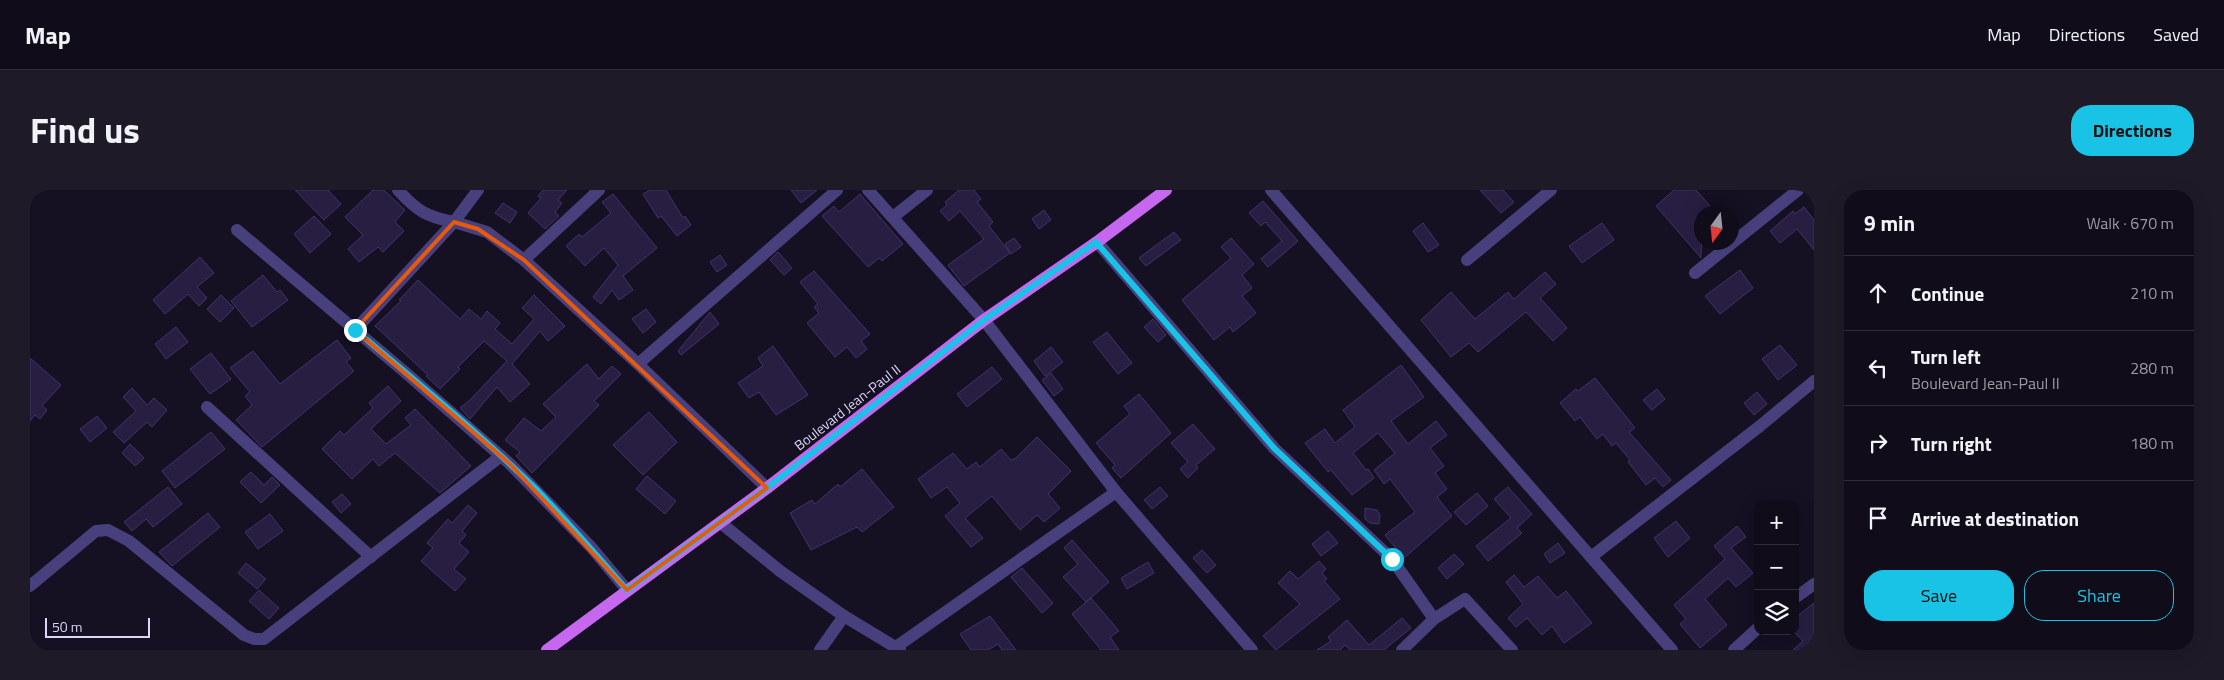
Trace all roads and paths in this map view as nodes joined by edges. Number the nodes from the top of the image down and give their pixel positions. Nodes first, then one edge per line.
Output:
1 (398, 190) edge
2 (478, 190) edge
3 (599, 190) edge
4 (836, 190) edge
5 (868, 190) edge
6 (927, 190) edge
7 (1166, 190) edge
8 (1272, 190) edge
9 (1551, 190) edge
10 (1798, 190) edge
11 (893, 217) junction
12 (454, 222) junction
13 (238, 230) dead end
14 (1096, 242) junction
15 (524, 260) junction
16 (1467, 260) dead end
17 (1695, 273) dead end
18 (984, 320) junction
19 (355, 330) junction
20 (638, 364) junction
21 (1814, 381) edge
22 (207, 407) dead end
23 (501, 456) junction
24 (767, 488) junction
25 (1116, 492) junction
26 (721, 523) junction
27 (371, 557) junction
28 (1591, 557) junction
29 (1814, 584) edge
30 (30, 586) edge
31 (627, 590) junction
32 (1799, 595) edge
33 (844, 616) junction
34 (1434, 619) junction
35 (1754, 632) edge
36 (898, 649) edge
37 (547, 650) edge
38 (820, 650) edge
39 (1252, 650) edge
40 (1402, 650) edge
41 (1512, 650) edge
42 (1672, 650) edge
43 (1734, 650) edge

1 - 12 street
2 - 12 street
3 - 15 street
4 - 20 street
5 - 11 street
6 - 11 street
7 - 14 main road, Boulevard Jean-Paul II
8 - 28 street
9 - 16 street
10 - 17 street
11 - 18 street
12 - 15 street
12 - 19 street
13 - 19 street
14 - 18 main road, Boulevard Jean-Paul II
14 - 34 street
15 - 20 street
18 - 24 main road, Boulevard Jean-Paul II
18 - 25 street
19 - 23 street
20 - 24 street
21 - 28 street
22 - 27 street
23 - 27 street
23 - 31 street
24 - 26 main road, Boulevard Jean-Paul II
25 - 36 street
25 - 39 street
26 - 31 main road, Boulevard Jean-Paul II
26 - 33 street
27 - 30 street
28 - 42 street
29 - 32 street
31 - 37 main road, Boulevard Jean-Paul II
33 - 36 street
33 - 38 street
34 - 40 street
34 - 41 street
35 - 43 street

